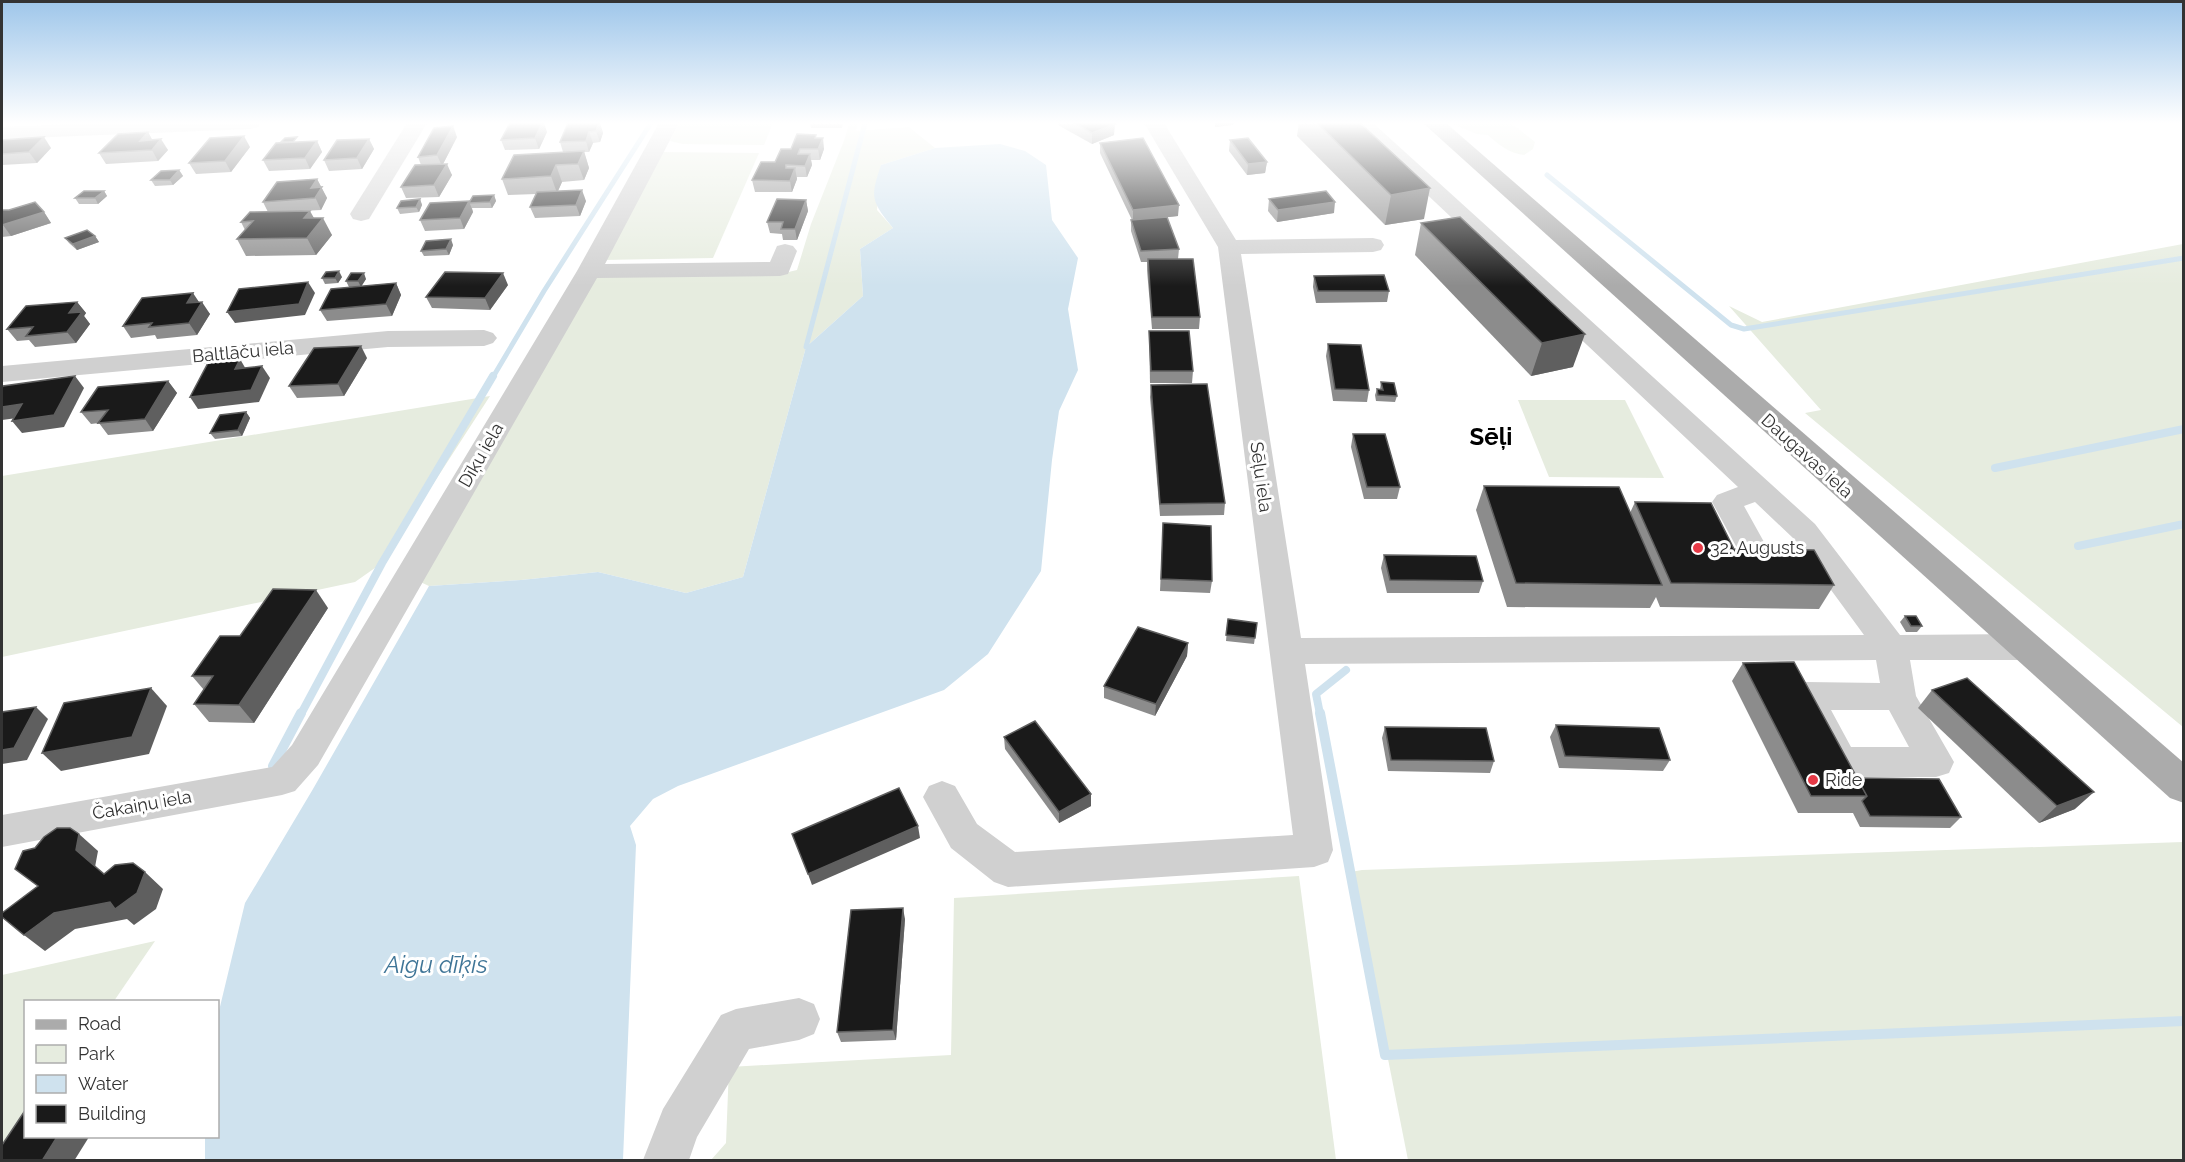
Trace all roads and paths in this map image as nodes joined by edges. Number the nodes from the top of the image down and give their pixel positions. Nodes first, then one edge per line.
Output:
1 (384, 177) edge
2 (640, 177) edge
3 (1187, 177) edge
4 (1412, 177) edge
5 (1493, 177) edge
6 (361, 214) dead end
7 (1373, 245) dead end
8 (1229, 247) junction
9 (785, 251) dead end
10 (589, 271) junction
11 (484, 338) dead end
12 (2, 374) edge
13 (1758, 490) junction
14 (1754, 551) edge
15 (2023, 647) junction
16 (1891, 648) junction
17 (1286, 651) junction
18 (1899, 697) dead end
19 (282, 780) joint
20 (2184, 787) edge
21 (942, 797) dead end
22 (2, 831) edge
23 (799, 1019) dead end
24 (666, 1161) edge

1 - 6 street
2 - 10 street, Dīķu iela
3 - 8 street, Sēļu iela
4 - 13 street
5 - 15 main road, Daugavas iela
7 - 8 street
8 - 17 street, Sēļu iela
9 - 10 street
10 - 19 street, Dīķu iela
11 - 12 street, Baltlāču iela
13 - 14 street
13 - 16 street
15 - 16 street
15 - 20 main road, Daugavas iela
16 - 17 street
16 - 18 street
17 - 21 street, Sēļu iela
19 - 22 street, Čakaiņu iela
23 - 24 street

